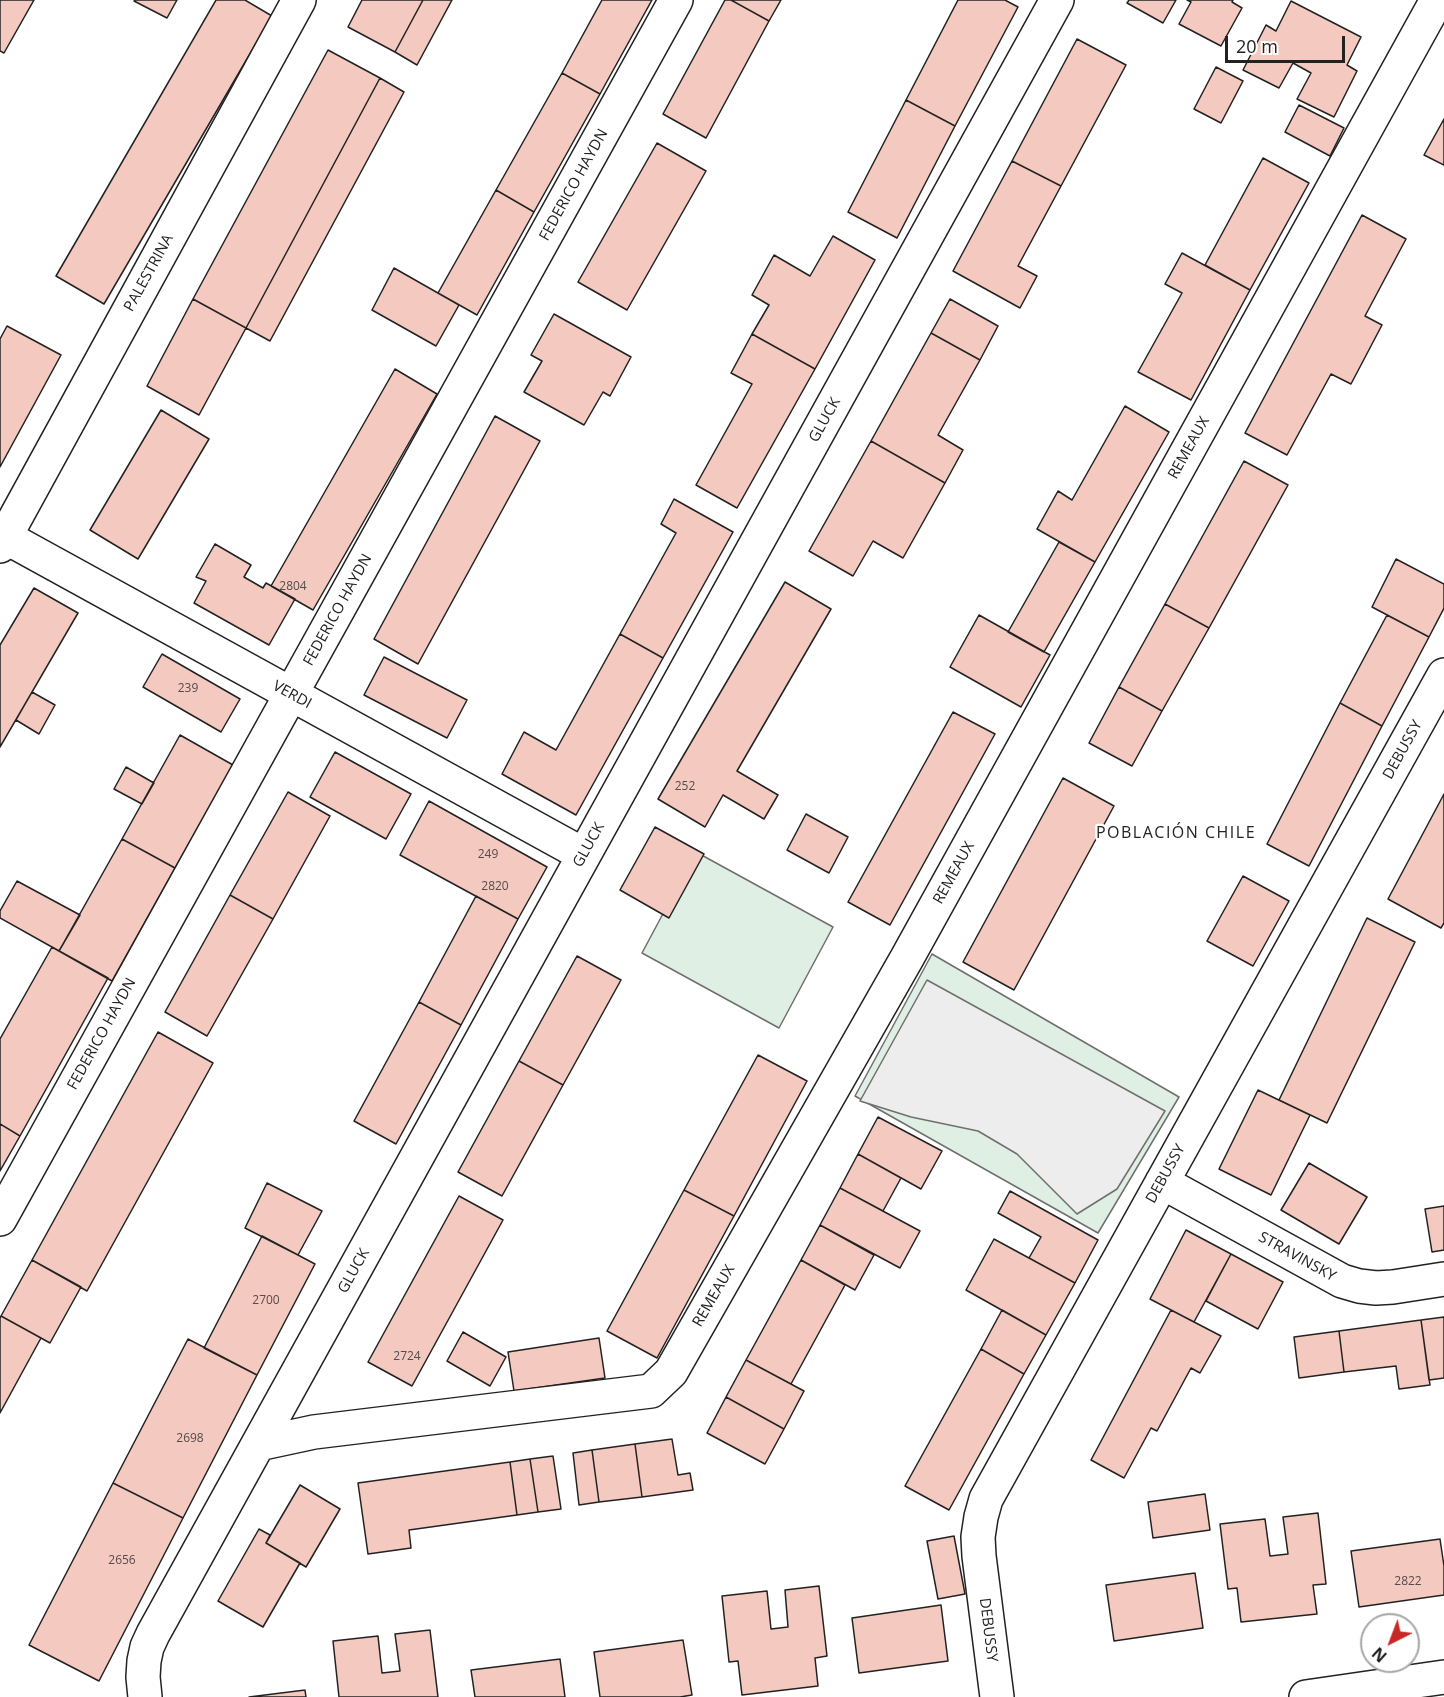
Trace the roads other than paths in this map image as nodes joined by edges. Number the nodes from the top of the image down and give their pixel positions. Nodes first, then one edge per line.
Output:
1 (299, 0) edge
2 (676, 0) edge
3 (1057, 0) edge
4 (1437, 0) edge
5 (2, 539) edge
6 (1444, 675) edge
7 (291, 694) junction
8 (584, 855) junction
9 (1162, 1182) junction
10 (0, 1219) edge
11 (1444, 1279) edge
12 (258, 1444) junction
13 (1444, 1677) edge
14 (145, 1697) edge
15 (997, 1697) edge
16 (1306, 1697) edge

1 - 5 street, PALESTRINA
2 - 7 street, FEDERICO HAYDN
3 - 8 street, GLUCK
4 - 12 street, REMEAUX
5 - 7 street, VERDI
6 - 9 street, DEBUSSY
7 - 8 street, VERDI
7 - 10 street, FEDERICO HAYDN
8 - 12 street, GLUCK
9 - 11 street, STRAVINSKY
9 - 15 street, DEBUSSY
12 - 14 street, GLUCK
13 - 16 street

